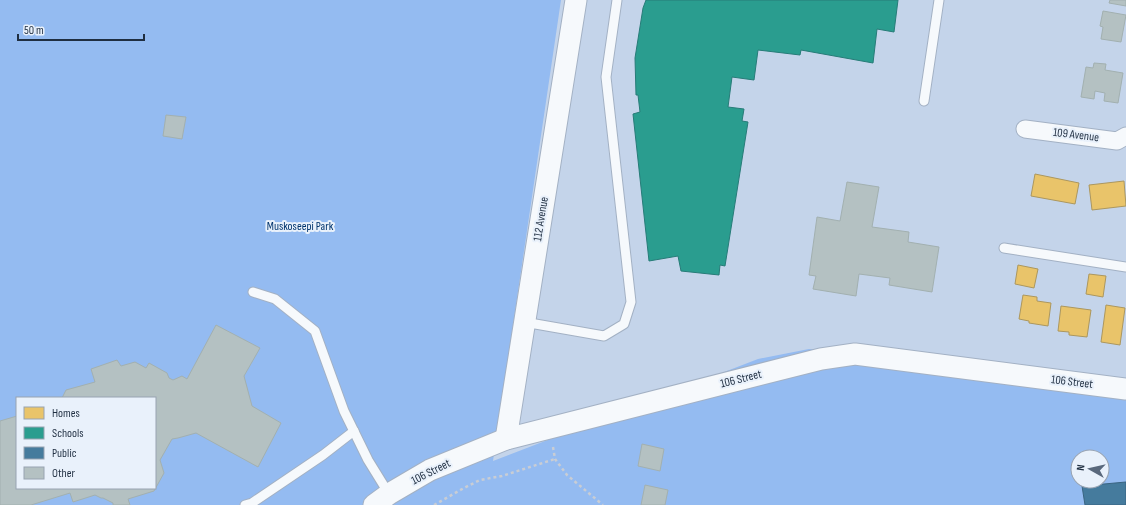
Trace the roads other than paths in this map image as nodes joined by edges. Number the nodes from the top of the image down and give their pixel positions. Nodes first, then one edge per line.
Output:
1 (576, 0) edge
2 (617, 0) edge
3 (939, 0) edge
4 (924, 101) dead end
5 (1025, 129) dead end
6 (1126, 136) edge
7 (1004, 248) dead end
8 (1126, 267) edge
9 (253, 292) dead end
10 (524, 322) junction
11 (1126, 389) edge
12 (354, 431) junction
13 (506, 439) junction
14 (381, 500) edge
15 (245, 505) edge

1 - 10 street, 112 Avenue
2 - 10 lane
3 - 4 lane
5 - 6 street, 109 Avenue
7 - 8 lane
9 - 12 lane
10 - 13 street, 112 Avenue
11 - 13 street, 106 Street
12 - 14 lane
12 - 15 lane
13 - 14 street, 106 Street

